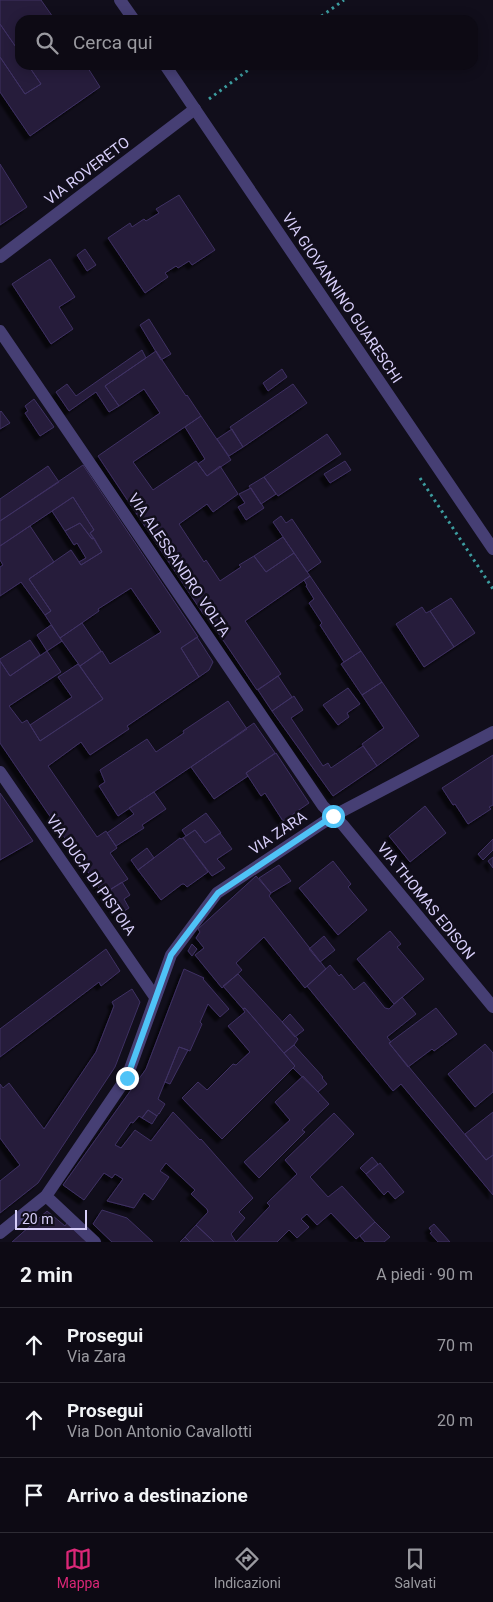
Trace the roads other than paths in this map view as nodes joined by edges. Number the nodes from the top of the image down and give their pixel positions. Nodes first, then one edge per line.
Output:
1 (120, 0) edge
2 (130, 15) edge
3 (167, 70) edge
4 (195, 110) junction
5 (0, 258) edge
6 (0, 331) edge
7 (493, 549) edge
8 (493, 732) edge
9 (0, 772) edge
10 (333, 816) junction
11 (155, 997) junction
12 (493, 1008) edge
13 (46, 1196) junction
14 (0, 1233) edge
15 (95, 1242) edge

1 - 2 street
3 - 4 street, VIA GIOVANNINO GUARESCHI
4 - 5 street, VIA ROVERETO
4 - 7 street, VIA GIOVANNINO GUARESCHI
6 - 10 street, VIA ALESSANDRO VOLTA
8 - 10 street, VIA ZARA
9 - 11 street, VIA DUCA DI PISTOIA
10 - 11 street, VIA ZARA
10 - 12 street, VIA THOMAS EDISON
11 - 13 street, VIA ZARA
13 - 14 street, VIA ZARA
13 - 15 street

